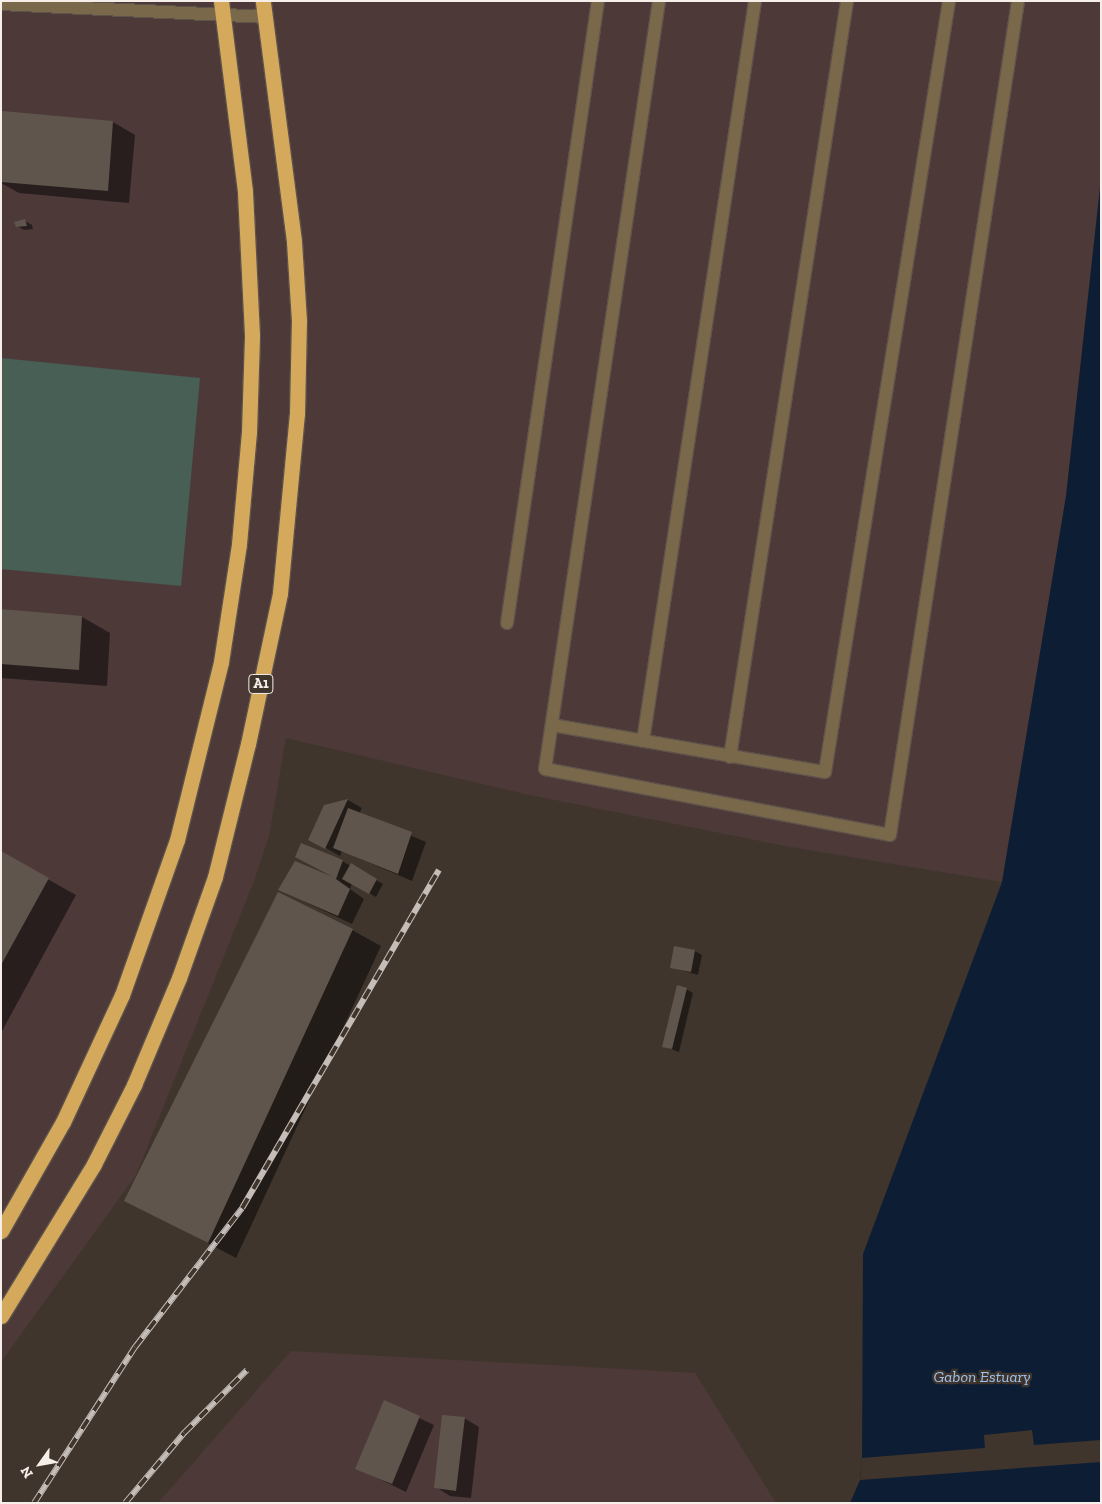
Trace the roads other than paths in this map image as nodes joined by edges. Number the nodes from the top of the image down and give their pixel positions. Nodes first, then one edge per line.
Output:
1 (221, 1) edge
2 (263, 1) edge
3 (598, 1) edge
4 (659, 1) edge
5 (755, 1) edge
6 (847, 1) edge
7 (950, 1) edge
8 (1018, 1) edge
9 (1, 4) edge
10 (224, 17) junction
11 (266, 17) junction
12 (507, 623) dead end
13 (552, 725) junction
14 (643, 741) junction
15 (730, 757) junction
16 (1, 1231) edge
17 (1, 1316) edge

1 - 10 highway
2 - 11 highway, A1
3 - 12 lane
4 - 13 lane
5 - 14 lane
6 - 15 lane
7 - 15 lane
8 - 13 lane
9 - 10 lane
10 - 11 lane
10 - 16 highway
11 - 17 highway, A1
13 - 14 lane
14 - 15 lane

